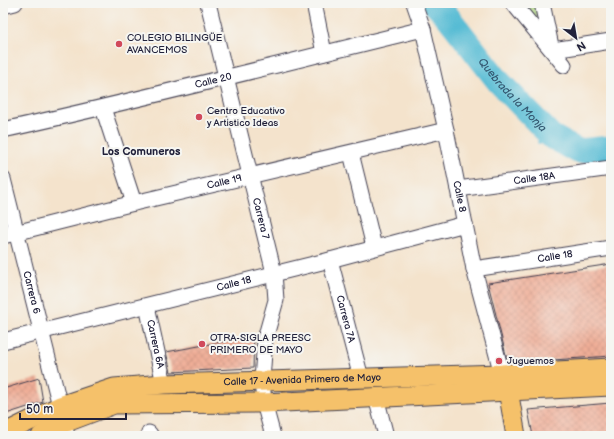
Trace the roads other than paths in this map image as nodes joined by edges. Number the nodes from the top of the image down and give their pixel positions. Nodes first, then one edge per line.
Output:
1 (15, 3) edge
2 (208, 3) edge
3 (314, 3) edge
4 (414, 3) edge
5 (513, 3) edge
6 (542, 3) edge
7 (3, 6) edge
8 (424, 29) junction
9 (611, 41) edge
10 (553, 50) junction
11 (324, 53) junction
12 (564, 65) dead end
13 (225, 77) junction
14 (103, 108) junction
15 (3, 130) edge
16 (446, 130) junction
17 (351, 153) junction
18 (611, 168) edge
19 (250, 177) junction
20 (3, 179) edge
21 (458, 189) junction
22 (134, 203) junction
23 (465, 224) junction
24 (10, 235) edge
25 (374, 247) junction
26 (611, 248) edge
27 (330, 260) junction
28 (474, 269) junction
29 (274, 273) junction
30 (147, 306) junction
31 (40, 331) junction
32 (3, 341) edge
33 (611, 368) edge
34 (361, 378) junction
35 (262, 380) junction
36 (505, 382) junction
37 (164, 384) junction
38 (611, 386) edge
39 (376, 397) junction
40 (264, 403) junction
41 (64, 422) edge
42 (3, 434) edge
43 (41, 436) edge
44 (273, 436) edge
45 (386, 436) edge
46 (516, 436) edge

1 - 7 street
2 - 13 street, Carrera 7
3 - 11 street
4 - 8 street, Calle 8
5 - 10 street
6 - 10 street
8 - 11 street, Calle 20
8 - 16 street, Calle 8
9 - 10 street
10 - 12 street
11 - 13 street, Calle 20
13 - 14 street, Calle 20
13 - 19 street, Carrera 7
14 - 15 street, Calle 20
14 - 22 street
16 - 17 street, Calle 19
16 - 21 street, Calle 8
17 - 19 street, Calle 19
17 - 25 street
18 - 21 street, Calle 18A
19 - 22 street, Calle 19
19 - 29 street, Carrera 7
20 - 24 street, Carrera 6
21 - 23 street, Calle 8
22 - 24 street, Calle 19
23 - 25 street, Calle 18
23 - 28 street, Calle 8
24 - 31 street, Carrera 6
25 - 27 street, Calle 18
26 - 28 street, Calle 18
27 - 29 street, Calle 18
27 - 34 street, Carrera 7A
28 - 36 street, Calle 8
29 - 30 street, Calle 18
29 - 35 street, Carrera 7
30 - 31 street, Calle 18
30 - 37 street, Carrera 6A
31 - 32 street, Calle 18
31 - 41 street, Carrera 6
33 - 36 main road, Calle 17 - Avenida Primero de Mayo
34 - 35 main road, Calle 17 - Avenida Primero de Mayo
34 - 36 main road, Calle 17 - Avenida Primero de Mayo
35 - 37 main road, Calle 17 - Avenida Primero de Mayo
35 - 40 street, Carrera 7
36 - 38 main road, Calle 17 - Avenida Primero de Mayo
36 - 39 main road, Calle 17 - Avenida Primero de Mayo
36 - 46 main road
37 - 41 main road, Calle 17 - Avenida Primero de Mayo
39 - 40 main road, Calle 17 - Avenida Primero de Mayo
39 - 45 street
40 - 41 main road, Calle 17 - Avenida Primero de Mayo
40 - 44 street, Carrera 7
41 - 42 main road, Calle 17 - Avenida Primero de Mayo
41 - 43 main road, Calle 17 - Avenida Primero de Mayo

